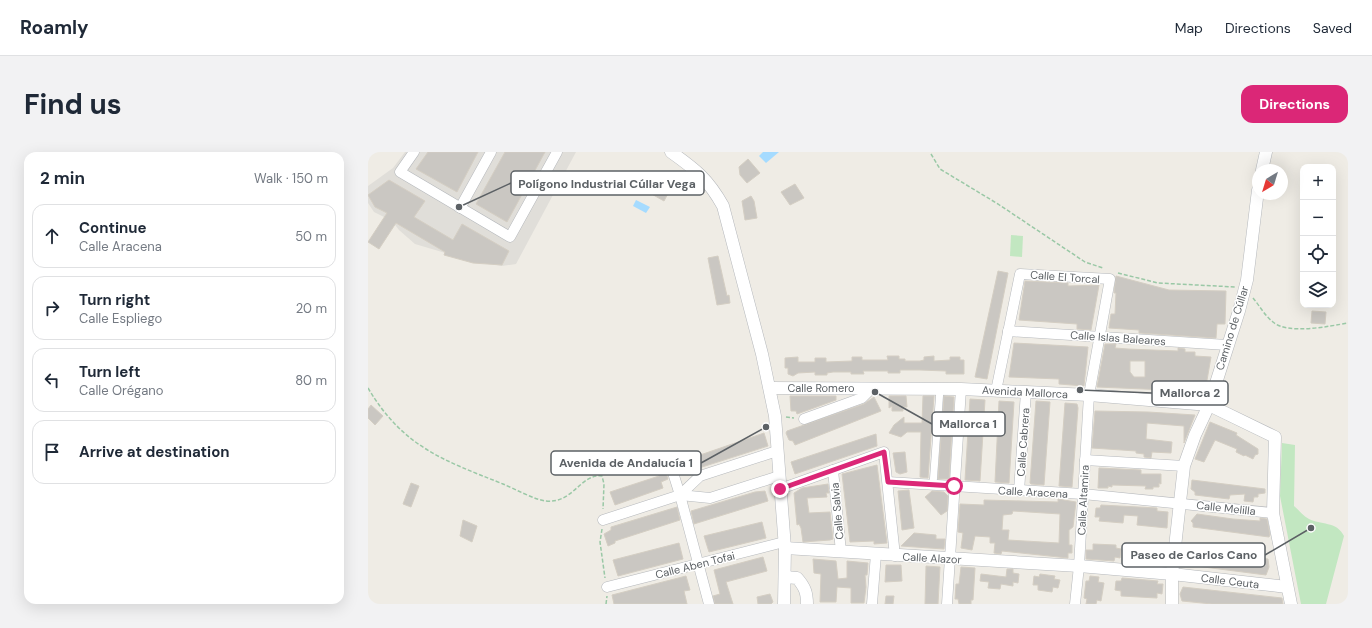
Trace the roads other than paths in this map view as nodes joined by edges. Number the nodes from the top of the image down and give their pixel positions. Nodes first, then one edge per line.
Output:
1 (414, 152) edge
2 (491, 152) edge
3 (557, 152) edge
4 (671, 152) edge
5 (1266, 152) edge
6 (1263, 164) edge
7 (1257, 200) edge
8 (460, 208) junction
9 (1111, 274) joint
10 (1008, 331) junction
11 (1100, 336) junction
12 (1227, 345) junction
13 (770, 388) junction
14 (872, 388) junction
15 (940, 389) junction
16 (961, 389) junction
17 (996, 391) junction
18 (1026, 392) junction
19 (1089, 395) junction
20 (1209, 405) junction
21 (804, 419) road end
22 (777, 451) junction
23 (669, 460) dead end
24 (1085, 460) junction
25 (1184, 466) junction
26 (833, 470) junction
27 (779, 476) junction
28 (888, 482) junction
29 (933, 485) junction
30 (954, 486) junction
31 (780, 489) junction
32 (1020, 491) junction
33 (1083, 494) junction
34 (680, 495) junction
35 (1179, 503) junction
36 (1273, 513) junction
37 (603, 520) road end
38 (784, 545) junction
39 (841, 552) junction
40 (876, 554) junction
41 (895, 556) junction
42 (950, 559) junction
43 (698, 564) junction
44 (1079, 566) junction
45 (1172, 574) junction
46 (785, 578) junction
47 (607, 587) road end
48 (1287, 587) junction
49 (709, 604) edge
50 (784, 604) edge
51 (807, 604) edge
52 (872, 604) edge
53 (947, 604) edge
54 (1075, 604) edge
55 (1172, 604) edge
56 (1291, 604) edge

1 - 8 street
2 - 8 street
3 - 8 street
4 - 13 street
5 - 6 street
7 - 12 street, Camino de Cúllar
9 - 10 street, Calle El Torcal
9 - 11 street, Calle Altamira
10 - 11 street, Calle Islas Baleares
10 - 17 street
11 - 12 street, Calle Islas Baleares
11 - 19 street, Calle Altamira
12 - 20 street, Camino de Cúllar
13 - 14 street, Calle Romero
13 - 22 street
14 - 15 street, Calle Romero
14 - 21 street, Calle Romero
15 - 16 street, Calle Romero
15 - 29 street
16 - 17 street, Avenida Mallorca
16 - 30 street
17 - 18 street, Avenida Mallorca
18 - 19 street, Avenida Mallorca
18 - 32 street, Calle Cabrera
19 - 20 street, Avenida Mallorca
19 - 24 street, Calle Altamira
20 - 25 street, Camino de Cúllar
20 - 36 street
22 - 27 street
22 - 34 street
23 - 34 street
24 - 25 street
24 - 33 street, Calle Altamira
25 - 35 street, Camino de Cúllar
26 - 28 street
26 - 31 street
26 - 39 street, Calle Salvia
27 - 31 street
27 - 34 street
28 - 29 street, Calle Aracena
28 - 41 street
29 - 30 street, Calle Aracena
30 - 32 street, Calle Aracena
30 - 42 street
31 - 38 street
32 - 33 street, Calle Aracena
33 - 35 street, Calle Aracena
33 - 44 street, Calle Altamira
34 - 37 street
34 - 43 street
35 - 36 street, Calle Melilla
35 - 45 street, Camino de Cúllar
36 - 48 street
38 - 39 street, Calle Alazor
38 - 43 street, Calle Aben Tofai
38 - 46 street
39 - 40 street, Calle Alazor
40 - 41 street, Calle Alazor
40 - 52 street
41 - 42 street, Calle Alazor
42 - 44 street, Calle Alazor
42 - 53 street
43 - 47 street, Calle Aben Tofai
43 - 49 street
44 - 45 street, Calle Alazor
44 - 54 street, Calle Altamira
45 - 48 street, Calle Ceuta
45 - 55 street, Camino de Cúllar
46 - 50 street
46 - 51 street
48 - 56 street

